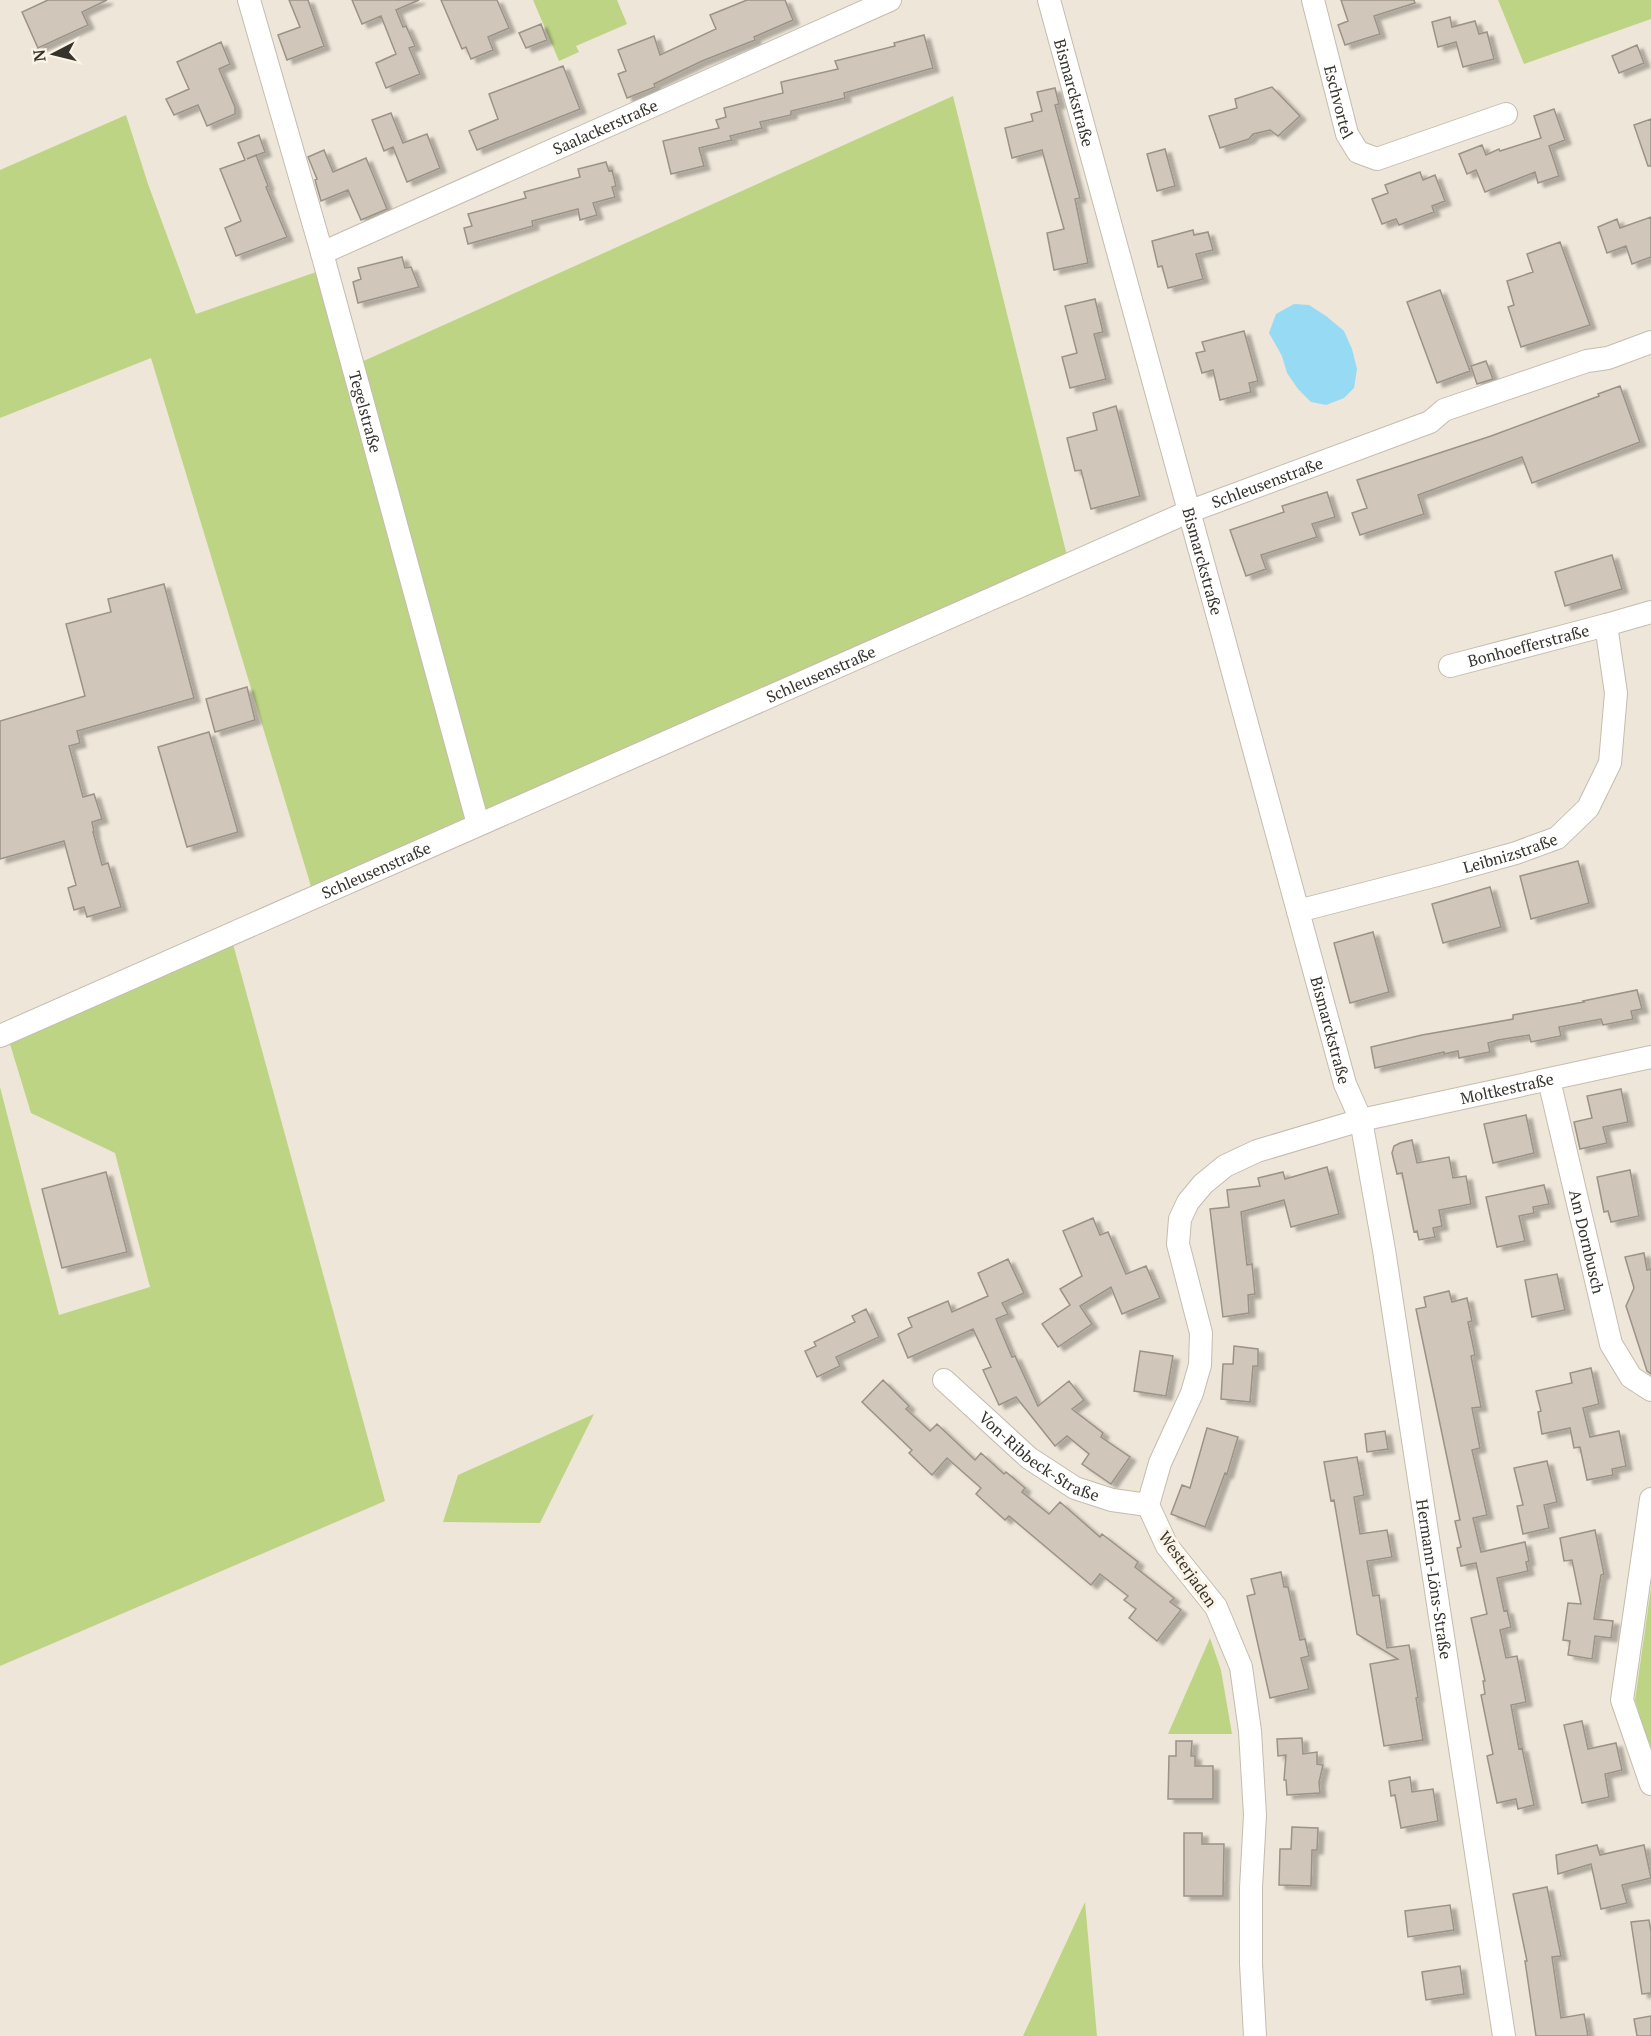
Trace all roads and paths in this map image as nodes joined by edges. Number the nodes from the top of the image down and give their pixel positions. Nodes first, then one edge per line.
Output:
1 (249, 0) edge
2 (890, 0) edge
3 (1049, 0) edge
4 (1313, 0) edge
5 (1506, 114) dead end
6 (322, 253) junction
7 (1651, 342) edge
8 (1188, 512) junction
9 (1651, 612) edge
10 (1606, 625) junction
11 (1450, 666) dead end
12 (478, 825) junction
13 (1298, 911) junction
14 (0, 1036) edge
15 (1651, 1057) edge
16 (1549, 1080) junction
17 (1361, 1120) junction
18 (944, 1380) dead end
19 (1651, 1390) edge
20 (1651, 1499) edge
21 (1148, 1505) junction
22 (1651, 1784) edge
23 (1255, 2036) edge
24 (1504, 2036) edge

1 - 6 street, Tegelstraße
2 - 6 street, Saalackerstraße
3 - 8 street, Bismarckstraße
4 - 5 street, Eschvortel
6 - 12 street, Tegelstraße
7 - 8 street, Schleusenstraße
8 - 12 street, Schleusenstraße
8 - 13 street, Bismarckstraße
9 - 10 street
10 - 11 street, Bonhoefferstraße
10 - 13 street, Leibnizstraße
12 - 14 street, Schleusenstraße
13 - 17 street, Bismarckstraße
15 - 16 street, Moltkestraße
16 - 17 street, Moltkestraße
16 - 19 street, Am Dornbusch
17 - 21 street
17 - 24 street, Hermann-Löns-Straße
18 - 21 street, Von-Ribbeck-Straße
20 - 22 street
21 - 23 street, Westerjaden

